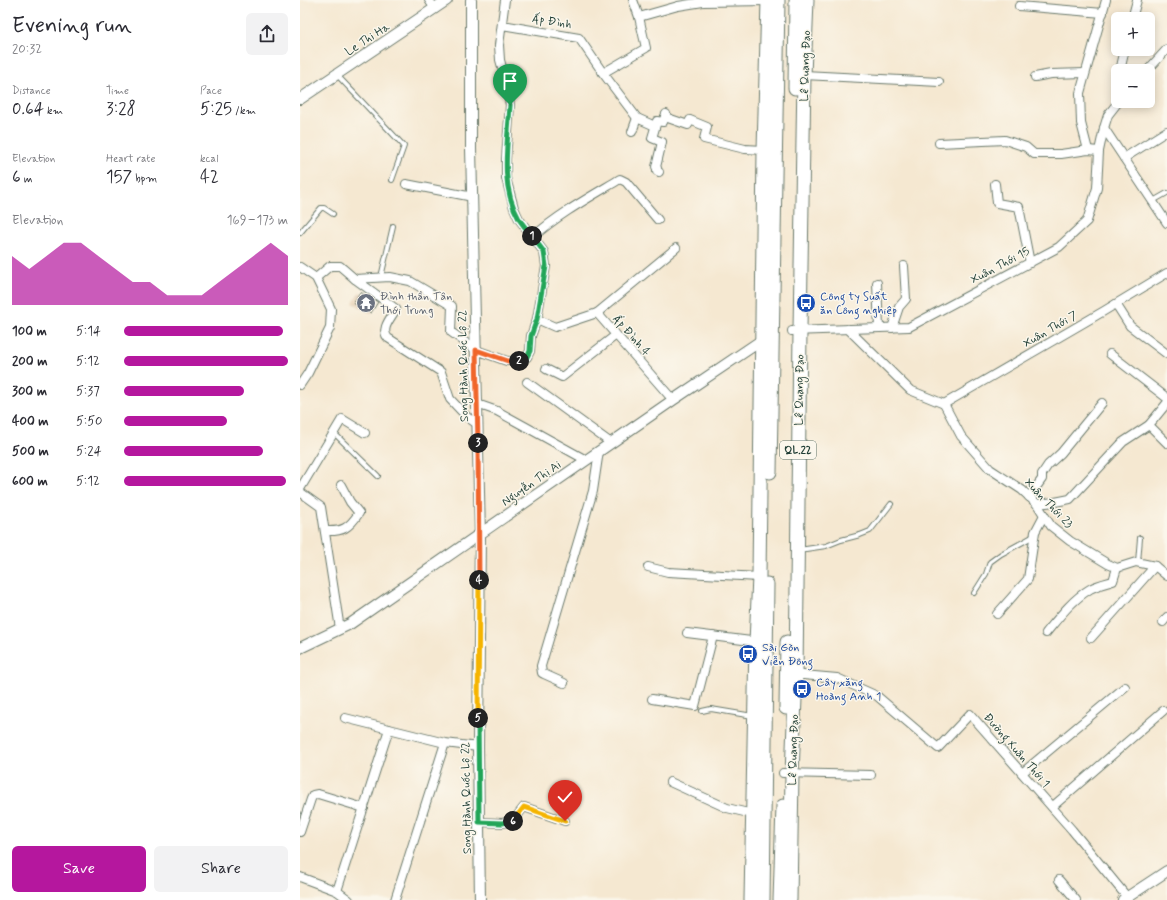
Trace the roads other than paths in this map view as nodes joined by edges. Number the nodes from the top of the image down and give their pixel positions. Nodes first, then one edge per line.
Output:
1 (447, 0) edge
2 (471, 0) edge
3 (505, 0) edge
4 (633, 0) edge
5 (771, 0) edge
6 (796, 0) edge
7 (807, 0) edge
8 (1106, 0) edge
9 (1137, 0) edge
10 (432, 4) edge
11 (1019, 6) dead end
12 (1134, 12) edge
13 (1103, 13) junction
14 (639, 17) junction
15 (502, 25) junction
16 (1167, 49) edge
17 (1153, 64) edge
18 (603, 73) junction
19 (1085, 73) junction
20 (336, 74) junction
21 (804, 76) junction
22 (1035, 77) dead end
23 (939, 82) dead end
24 (300, 99) edge
25 (1113, 108) edge
26 (637, 118) junction
27 (655, 126) junction
28 (1104, 128) junction
29 (1167, 131) edge
30 (632, 132) dead end
31 (939, 143) dead end
32 (764, 150) junction
33 (1088, 150) junction
34 (1099, 151) junction
35 (1124, 158) junction
36 (660, 172) dead end
37 (392, 180) dead end
38 (406, 184) dead end
39 (995, 184) dead end
40 (1167, 193) edge
41 (472, 197) junction
42 (1153, 201) junction
43 (333, 214) dead end
44 (658, 220) dead end
45 (1167, 223) edge
46 (393, 226) dead end
47 (300, 233) edge
48 (533, 237) junction
49 (676, 248) dead end
50 (1030, 263) junction
51 (904, 266) dead end
52 (300, 267) edge
53 (1167, 273) edge
54 (381, 277) junction
55 (316, 278) junction
56 (356, 279) junction
57 (877, 283) dead end
58 (1116, 304) junction
59 (597, 313) junction
60 (537, 319) junction
61 (879, 328) junction
62 (892, 328) junction
63 (848, 329) junction
64 (796, 331) junction
65 (616, 335) junction
66 (768, 336) junction
67 (476, 350) junction
68 (1110, 354) dead end
69 (1167, 354) edge
70 (546, 369) dead end
71 (527, 382) dead end
72 (300, 385) edge
73 (1167, 398) edge
74 (673, 400) junction
75 (1102, 403) dead end
76 (477, 404) junction
77 (944, 404) junction
78 (1167, 404) edge
79 (477, 424) junction
80 (1149, 425) junction
81 (334, 433) junction
82 (365, 433) dead end
83 (611, 443) junction
84 (1167, 443) edge
85 (599, 451) junction
86 (586, 460) junction
87 (378, 476) dead end
88 (342, 485) dead end
89 (300, 491) edge
90 (1029, 497) junction
91 (891, 504) dead end
92 (1037, 504) junction
93 (1044, 515) junction
94 (325, 531) junction
95 (480, 535) junction
96 (1035, 536) junction
97 (1140, 538) dead end
98 (797, 550) junction
99 (1138, 563) junction
100 (648, 566) dead end
101 (1155, 566) junction
102 (1117, 568) junction
103 (1167, 576) edge
104 (759, 577) junction
105 (974, 593) dead end
106 (997, 614) dead end
107 (340, 629) junction
108 (1046, 633) dead end
109 (687, 634) dead end
110 (713, 636) junction
111 (1091, 638) dead end
112 (761, 642) junction
113 (300, 648) edge
114 (791, 674) junction
115 (564, 683) dead end
116 (1125, 687) dead end
117 (652, 699) dead end
118 (702, 711) dead end
119 (1163, 711) dead end
120 (755, 716) junction
121 (345, 718) dead end
122 (388, 729) junction
123 (445, 743) junction
124 (478, 747) junction
125 (1022, 772) junction
126 (788, 774) junction
127 (871, 775) dead end
128 (670, 782) dead end
129 (1052, 807) junction
130 (364, 808) junction
131 (758, 815) junction
132 (565, 821) dead end
133 (479, 822) junction
134 (300, 832) edge
135 (1167, 871) edge
136 (300, 878) edge
137 (1059, 880) dead end
138 (337, 891) junction
139 (1125, 899) edge
140 (348, 900) edge
141 (395, 900) edge
142 (480, 900) edge
143 (751, 900) edge
144 (763, 900) edge
145 (780, 900) edge
146 (790, 900) edge
147 (1076, 900) edge

1 - 10 street, Le Thi Ha
2 - 41 street, Song Hành Quốc Lộ 22
3 - 15 street
4 - 14 street
5 - 14 street
5 - 32 highway, QL.22
5 - 66 highway, QL.22
6 - 64 highway, Lê Quang Đạo / QL.22
7 - 21 highway, Lê Quang Đạo / QL.22
8 - 13 street
9 - 12 street
10 - 20 street, Le Thi Ha
11 - 13 street
13 - 19 street
14 - 18 street
15 - 18 street, Ấp Đình
15 - 48 street
16 - 17 street
18 - 26 street, Ấp Đình
19 - 22 street
19 - 33 street
20 - 24 street, Le Thi Ha
20 - 37 lane
21 - 23 street
21 - 64 highway, Lê Quang Đạo / QL.22
25 - 28 street, Xuân Thới 15
26 - 27 street
26 - 30 street
27 - 32 street
27 - 36 street
28 - 34 street, Xuân Thới 15
28 - 35 street
29 - 35 street
31 - 33 street
32 - 66 highway, QL.22
33 - 34 street
34 - 50 street, Xuân Thới 15
35 - 42 street
38 - 41 street
39 - 50 street
40 - 42 lane
41 - 67 street, Song Hành Quốc Lộ 22
42 - 45 street
43 - 47 lane
44 - 48 street
46 - 54 lane
48 - 60 street
49 - 59 street
50 - 62 street, Xuân Thới 15
51 - 62 street
52 - 55 street
53 - 58 street, Xuân Thới 7
54 - 56 street
54 - 67 street
55 - 56 street
55 - 72 street
56 - 79 street
57 - 61 street
58 - 69 street
58 - 77 street, Xuân Thới 7
59 - 60 street, Ấp Đình 4
59 - 65 street, Ấp Đình 4
60 - 67 street
61 - 62 street, Xuân Thới 15
61 - 63 street, Xuân Thới 15
63 - 64 street, Xuân Thới 15
63 - 77 street
64 - 98 highway, Lê Quang Đạo / QL.22
64 - 114 highway, Lê Quang Đạo / QL.22
65 - 70 street
65 - 74 street, Ấp Đình 4
66 - 74 street, Nguyễn Thị Ai
66 - 104 highway, QL.22
66 - 112 highway, QL.22
67 - 76 street, Song Hành Quốc Lộ 22
68 - 73 street
71 - 83 street
74 - 83 street, Nguyễn Thị Ai
75 - 90 street
76 - 79 street, Song Hành Quốc Lộ 22
76 - 86 street
77 - 90 street, Xuân Thới 23
78 - 80 street
79 - 95 street, Song Hành Quốc Lộ 22
80 - 84 street
80 - 92 street
81 - 82 street
81 - 87 lane
81 - 89 street
83 - 85 street, Nguyễn Thị Ai
85 - 86 street, Nguyễn Thị Ai
85 - 115 street
86 - 95 street, Nguyễn Thị Ai
88 - 94 street
89 - 94 street
90 - 92 street, Xuân Thới 23
91 - 98 lane
92 - 93 street, Xuân Thới 23
93 - 96 street
93 - 102 street, Xuân Thới 23
94 - 107 street
95 - 107 street, Nguyễn Thị Ai
95 - 124 street, Song Hành Quốc Lộ 22
96 - 105 lane
96 - 106 street
97 - 99 lane
98 - 114 highway, Lê Quang Đạo / QL.22
99 - 101 street
99 - 102 street
100 - 104 street
101 - 103 street
101 - 111 street
102 - 108 street
104 - 112 highway, QL.22
107 - 113 street, Nguyễn Thị Ai
109 - 110 street
110 - 112 street
110 - 117 street
112 - 120 highway, QL.22
112 - 131 highway, QL.22
114 - 125 street, Đường Xuân Thới 1
114 - 126 highway, Lê Quang Đạo / QL.22
116 - 125 street
118 - 120 lane
119 - 129 street
120 - 131 highway, QL.22
121 - 122 street
122 - 123 street
122 - 130 street
123 - 124 street
123 - 141 street
124 - 133 street, Song Hành Quốc Lộ 22
125 - 129 street, Đường Xuân Thới 1
126 - 127 street
126 - 145 highway, Lê Quang Đạo / QL.22
126 - 146 highway, Lê Quang Đạo / QL.22
128 - 131 street
129 - 139 street, Đường Xuân Thới 1
130 - 134 street
130 - 138 street
131 - 143 highway, QL.22
131 - 144 highway, QL.22
132 - 133 street
133 - 142 street, Song Hành Quốc Lộ 22
135 - 139 street
136 - 138 street
137 - 147 street
138 - 140 street

